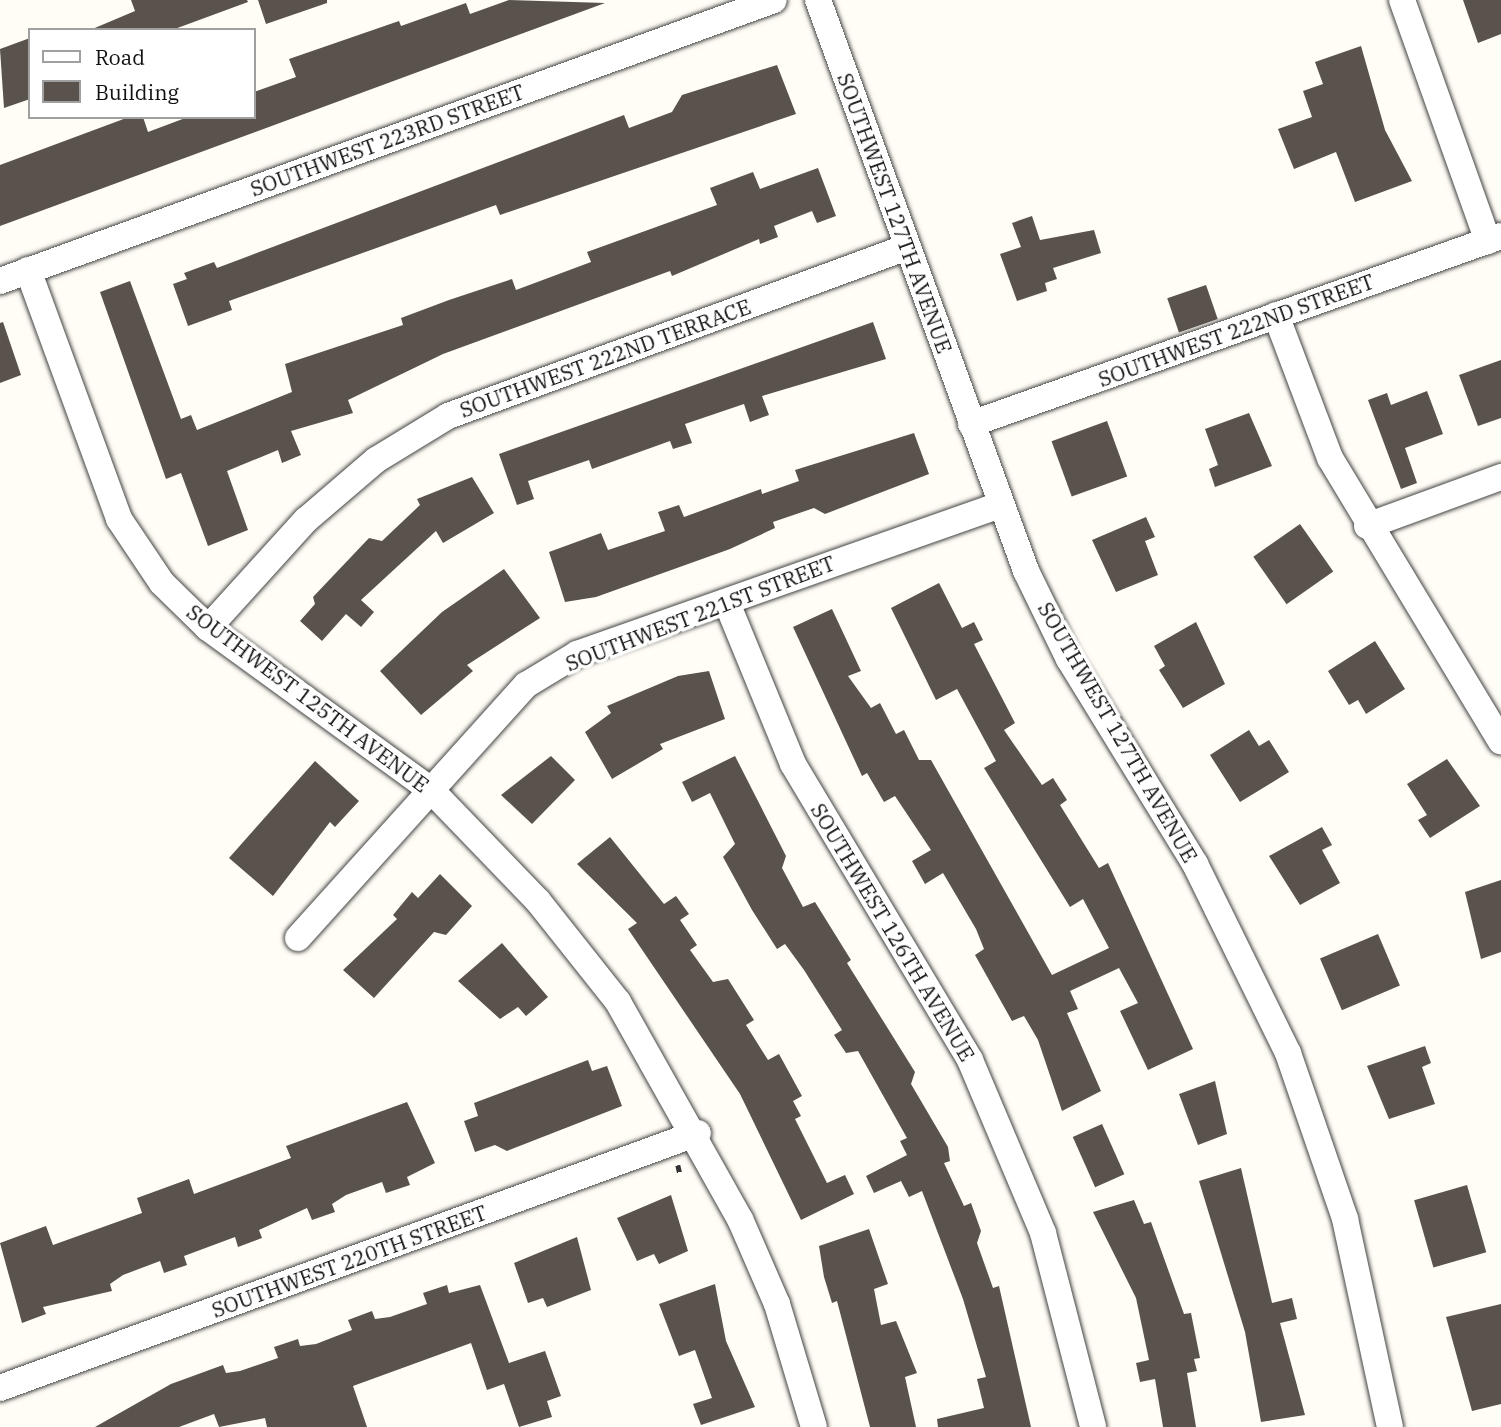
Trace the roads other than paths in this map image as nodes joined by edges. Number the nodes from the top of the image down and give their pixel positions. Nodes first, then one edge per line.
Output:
1 (774, 0) edge
2 (818, 0) edge
3 (1402, 0) edge
4 (1494, 238) edge
5 (907, 247) junction
6 (28, 270) junction
7 (0, 281) edge
8 (1276, 315) junction
9 (971, 424) junction
10 (1501, 477) edge
11 (999, 505) junction
12 (1367, 526) junction
13 (727, 603) junction
14 (208, 628) junction
15 (1501, 741) edge
16 (431, 790) junction
17 (298, 938) dead end
18 (698, 1133) junction
19 (0, 1388) edge
20 (814, 1427) edge
21 (1093, 1427) edge
22 (1390, 1427) edge

1 - 6 street, SOUTHWEST 223RD STREET
2 - 5 street, SOUTHWEST 127TH AVENUE
3 - 4 street
4 - 8 street, SOUTHWEST 222ND STREET
5 - 9 street, SOUTHWEST 127TH AVENUE
5 - 14 street, SOUTHWEST 222ND TERRACE
6 - 7 street, SOUTHWEST 223RD STREET
6 - 14 street, SOUTHWEST 125TH AVENUE
8 - 9 street, SOUTHWEST 222ND STREET
8 - 12 street
9 - 11 street, SOUTHWEST 127TH AVENUE
10 - 12 street
11 - 13 street, SOUTHWEST 221ST STREET
11 - 22 street, SOUTHWEST 127TH AVENUE
12 - 15 street
13 - 16 street, SOUTHWEST 221ST STREET
13 - 21 street, SOUTHWEST 126TH AVENUE
14 - 16 street, SOUTHWEST 125TH AVENUE
16 - 17 street, SOUTHWEST 221ST STREET
16 - 18 street, SOUTHWEST 125TH AVENUE
18 - 19 street, SOUTHWEST 220TH STREET
18 - 20 street, SOUTHWEST 125TH AVENUE

